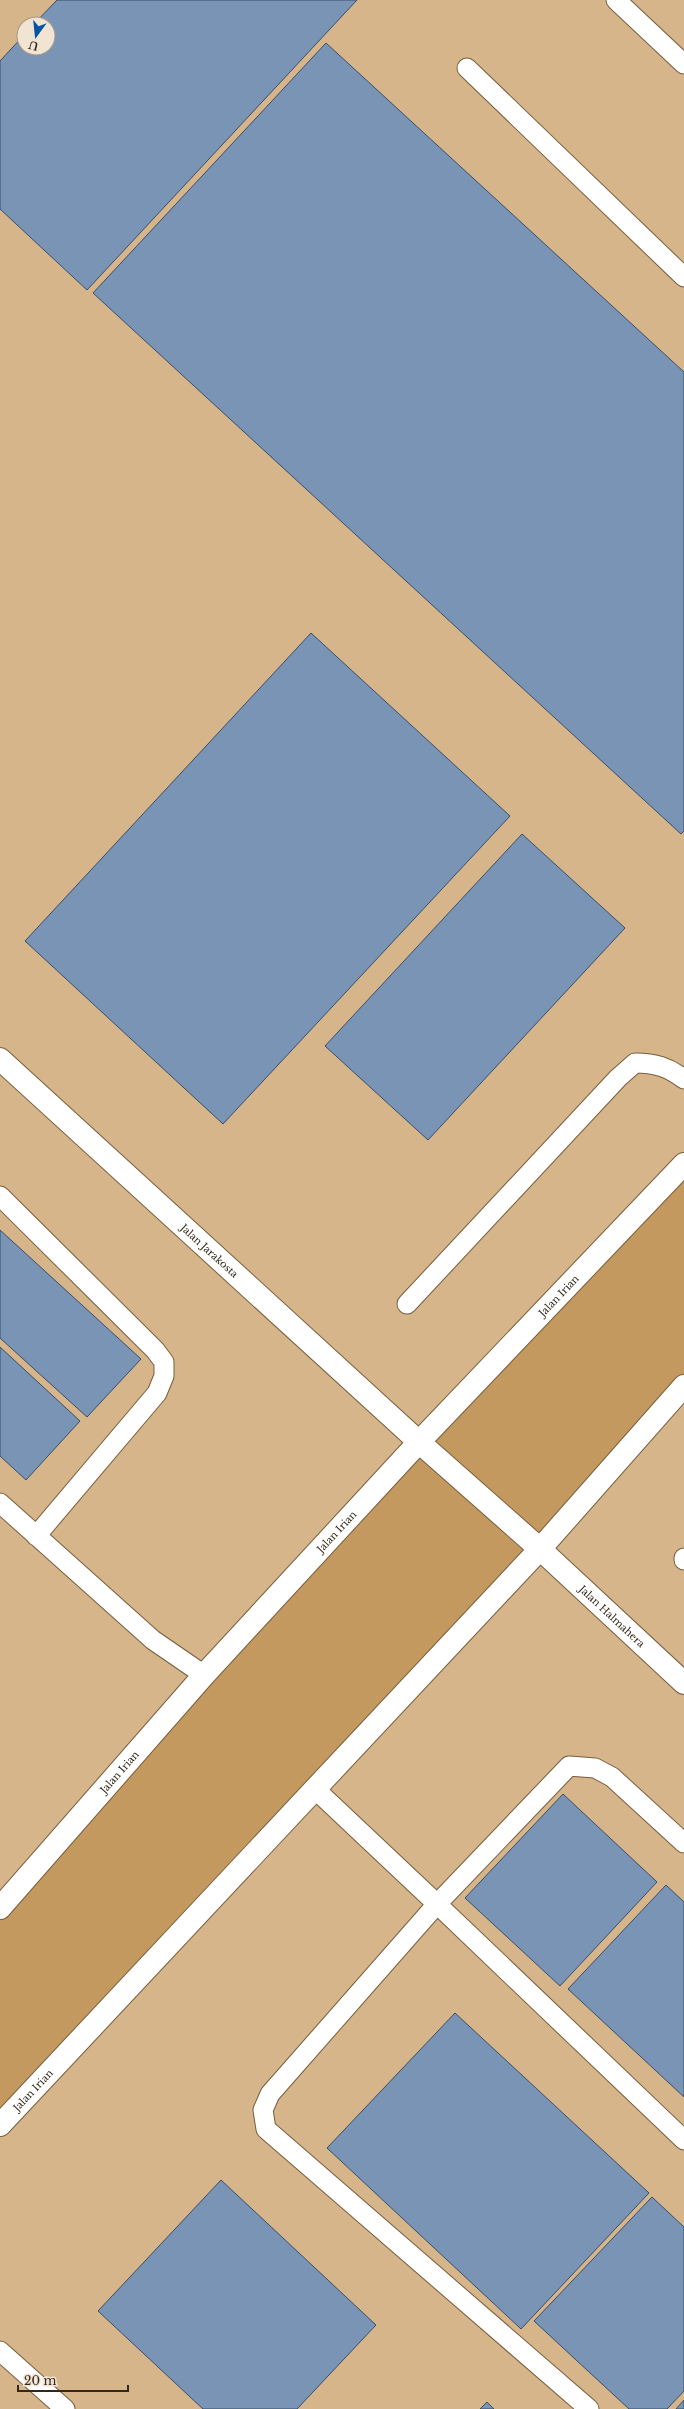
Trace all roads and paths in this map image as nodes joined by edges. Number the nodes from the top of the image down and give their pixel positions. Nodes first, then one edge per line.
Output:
1 (616, 0) edge
2 (684, 64) edge
3 (467, 68) dead end
4 (684, 277) edge
5 (0, 1059) edge
6 (684, 1079) edge
7 (684, 1164) edge
8 (0, 1196) edge
9 (407, 1304) dead end
10 (684, 1386) edge
11 (419, 1442) junction
12 (0, 1503) edge
13 (36, 1536) junction
14 (540, 1549) junction
15 (204, 1675) junction
16 (684, 1683) edge
17 (315, 1789) junction
18 (684, 1843) edge
19 (437, 1904) junction
20 (0, 1908) edge
21 (0, 2125) edge
22 (684, 2140) edge
23 (0, 2351) edge
24 (65, 2409) edge
25 (589, 2409) edge

1 - 2 lane
3 - 4 lane
5 - 11 street, Jalan Jarakosta
6 - 9 lane
7 - 11 street, Jalan Irian
8 - 13 lane
10 - 14 street, Jalan Irian
11 - 14 street, Jalan Jarakosta
11 - 15 street, Jalan Irian
12 - 13 lane
13 - 15 lane
14 - 16 street, Jalan Halmahera
14 - 17 street, Jalan Irian
15 - 20 street, Jalan Irian
17 - 19 lane
17 - 21 street, Jalan Irian
18 - 19 lane
19 - 22 lane
19 - 25 lane
23 - 24 lane

